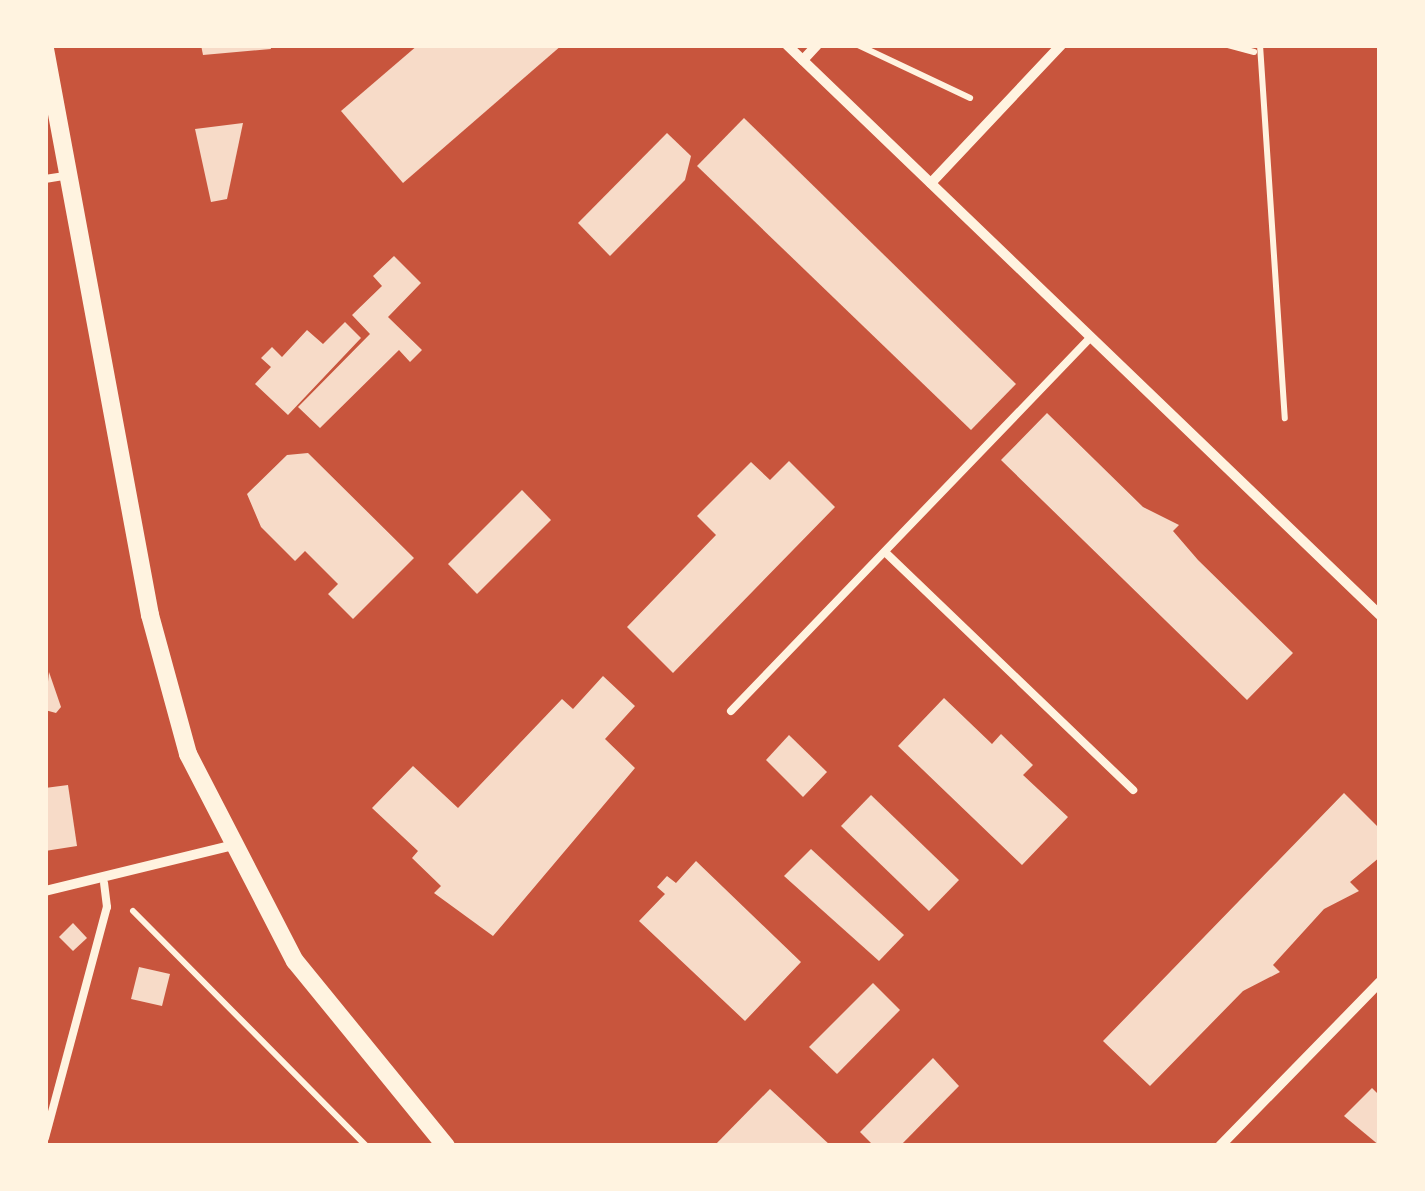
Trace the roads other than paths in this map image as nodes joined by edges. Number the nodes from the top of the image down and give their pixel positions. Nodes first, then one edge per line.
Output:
1 (788, 45) edge
2 (817, 45) edge
3 (1060, 45) edge
4 (45, 49) edge
5 (803, 60) junction
6 (68, 175) junction
7 (45, 179) edge
8 (931, 182) junction
9 (1091, 337) junction
10 (885, 552) junction
11 (1380, 615) edge
12 (731, 710) dead end
13 (1133, 790) dead end
14 (230, 846) junction
15 (104, 884) junction
16 (45, 891) edge
17 (1380, 982) edge
18 (45, 1138) edge
19 (446, 1146) edge
20 (1220, 1146) edge

1 - 5 street
2 - 5 street
3 - 8 street
4 - 6 street
5 - 8 street
6 - 7 lane
6 - 14 street
8 - 9 street
9 - 10 lane
9 - 11 street
10 - 12 lane
10 - 13 lane
14 - 15 street
14 - 19 street
15 - 16 street
15 - 18 lane
17 - 20 street

